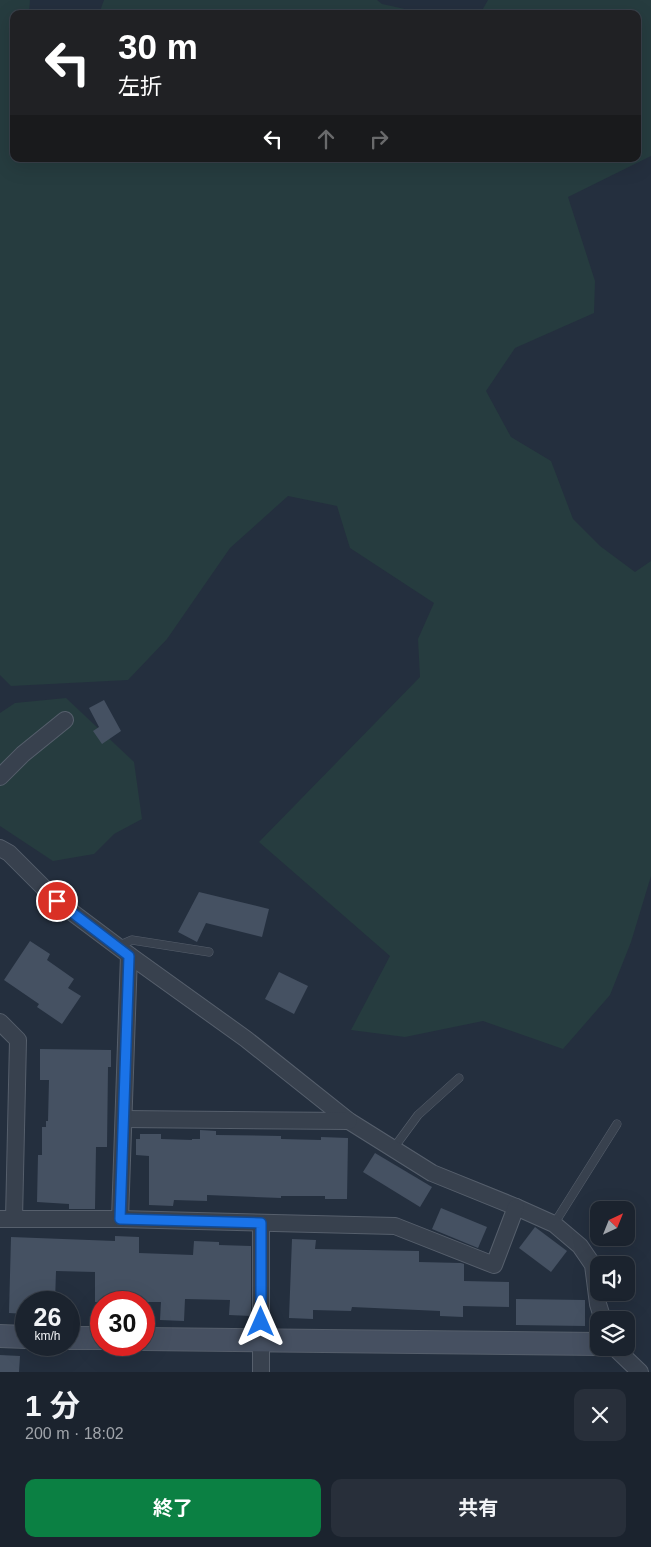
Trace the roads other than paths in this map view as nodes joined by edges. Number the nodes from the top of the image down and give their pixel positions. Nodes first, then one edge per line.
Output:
1 (65, 720) dead end
2 (0, 777) edge
3 (0, 848) edge
4 (123, 951) junction
5 (209, 952) dead end
6 (0, 1022) edge
7 (459, 1078) dead end
8 (124, 1119) junction
9 (349, 1121) junction
10 (617, 1124) dead end
11 (393, 1148) junction
12 (516, 1207) junction
13 (7, 1219) edge
14 (120, 1219) junction
15 (261, 1223) junction
16 (554, 1224) junction
17 (600, 1311) edge
18 (0, 1336) edge
19 (15, 1337) edge
20 (155, 1339) edge
21 (261, 1341) junction
22 (590, 1344) edge
23 (623, 1356) edge
24 (261, 1372) edge
25 (640, 1372) edge

1 - 2 street
3 - 4 street
4 - 5 lane
4 - 8 street
4 - 9 street
6 - 13 street
7 - 11 lane
8 - 9 street
8 - 14 street
9 - 11 street
10 - 16 lane
11 - 12 street
12 - 15 street
12 - 16 street
13 - 14 street
14 - 15 street
15 - 21 street
16 - 17 street
18 - 19 street
20 - 21 street
21 - 22 street
21 - 24 street
23 - 25 street

